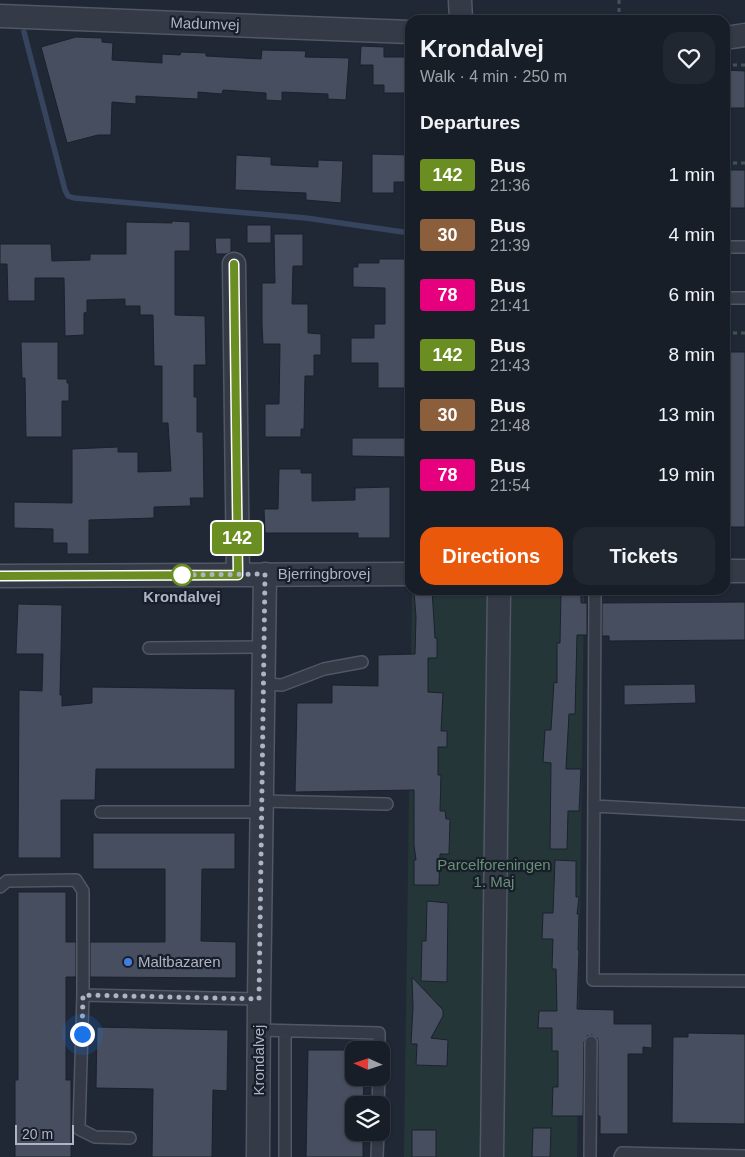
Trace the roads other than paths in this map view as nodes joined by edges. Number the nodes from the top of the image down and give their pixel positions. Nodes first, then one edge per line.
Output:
1 (460, 0) edge
2 (461, 15) edge
3 (0, 16) edge
4 (405, 32) edge
5 (745, 36) edge
6 (730, 38) edge
7 (730, 247) edge
8 (745, 247) edge
9 (234, 264) dead end
10 (730, 298) edge
11 (745, 298) edge
12 (730, 571) edge
13 (745, 571) edge
14 (265, 574) junction
15 (405, 574) edge
16 (238, 575) junction
17 (0, 576) edge
18 (499, 595) edge
19 (595, 595) edge
20 (149, 648) dead end
21 (264, 648) junction
22 (362, 662) dead end
23 (264, 684) junction
24 (387, 804) dead end
25 (262, 806) junction
26 (594, 806) junction
27 (101, 812) dead end
28 (745, 814) edge
29 (0, 887) edge
30 (745, 981) edge
31 (83, 995) junction
32 (259, 999) junction
33 (259, 1030) junction
34 (285, 1030) junction
35 (379, 1041) edge
36 (591, 1042) dead end
37 (130, 1138) dead end
38 (378, 1141) edge
39 (745, 1156) edge
40 (258, 1157) edge
41 (284, 1157) edge
42 (377, 1157) edge
43 (492, 1157) edge
44 (590, 1157) edge
45 (620, 1157) edge

1 - 2 street
3 - 4 street, Madumvej
5 - 6 street
7 - 8 lane
9 - 16 street
10 - 11 lane
12 - 13 street
14 - 15 street, Bjerringbrovej
14 - 16 street, Bjerringbrovej
14 - 21 street, Krondalvej
16 - 17 street, Bjerringbrovej
18 - 43 street
19 - 26 lane
20 - 21 lane
21 - 23 street, Krondalvej
22 - 23 lane
23 - 25 street, Krondalvej
24 - 25 lane
25 - 27 lane
25 - 32 street, Krondalvej
26 - 28 lane
26 - 30 lane
29 - 31 lane
31 - 32 lane
31 - 37 lane
32 - 33 street, Krondalvej
33 - 34 lane
33 - 40 street, Krondalvej
34 - 35 lane
34 - 41 lane
36 - 44 lane
38 - 42 lane
39 - 45 lane

